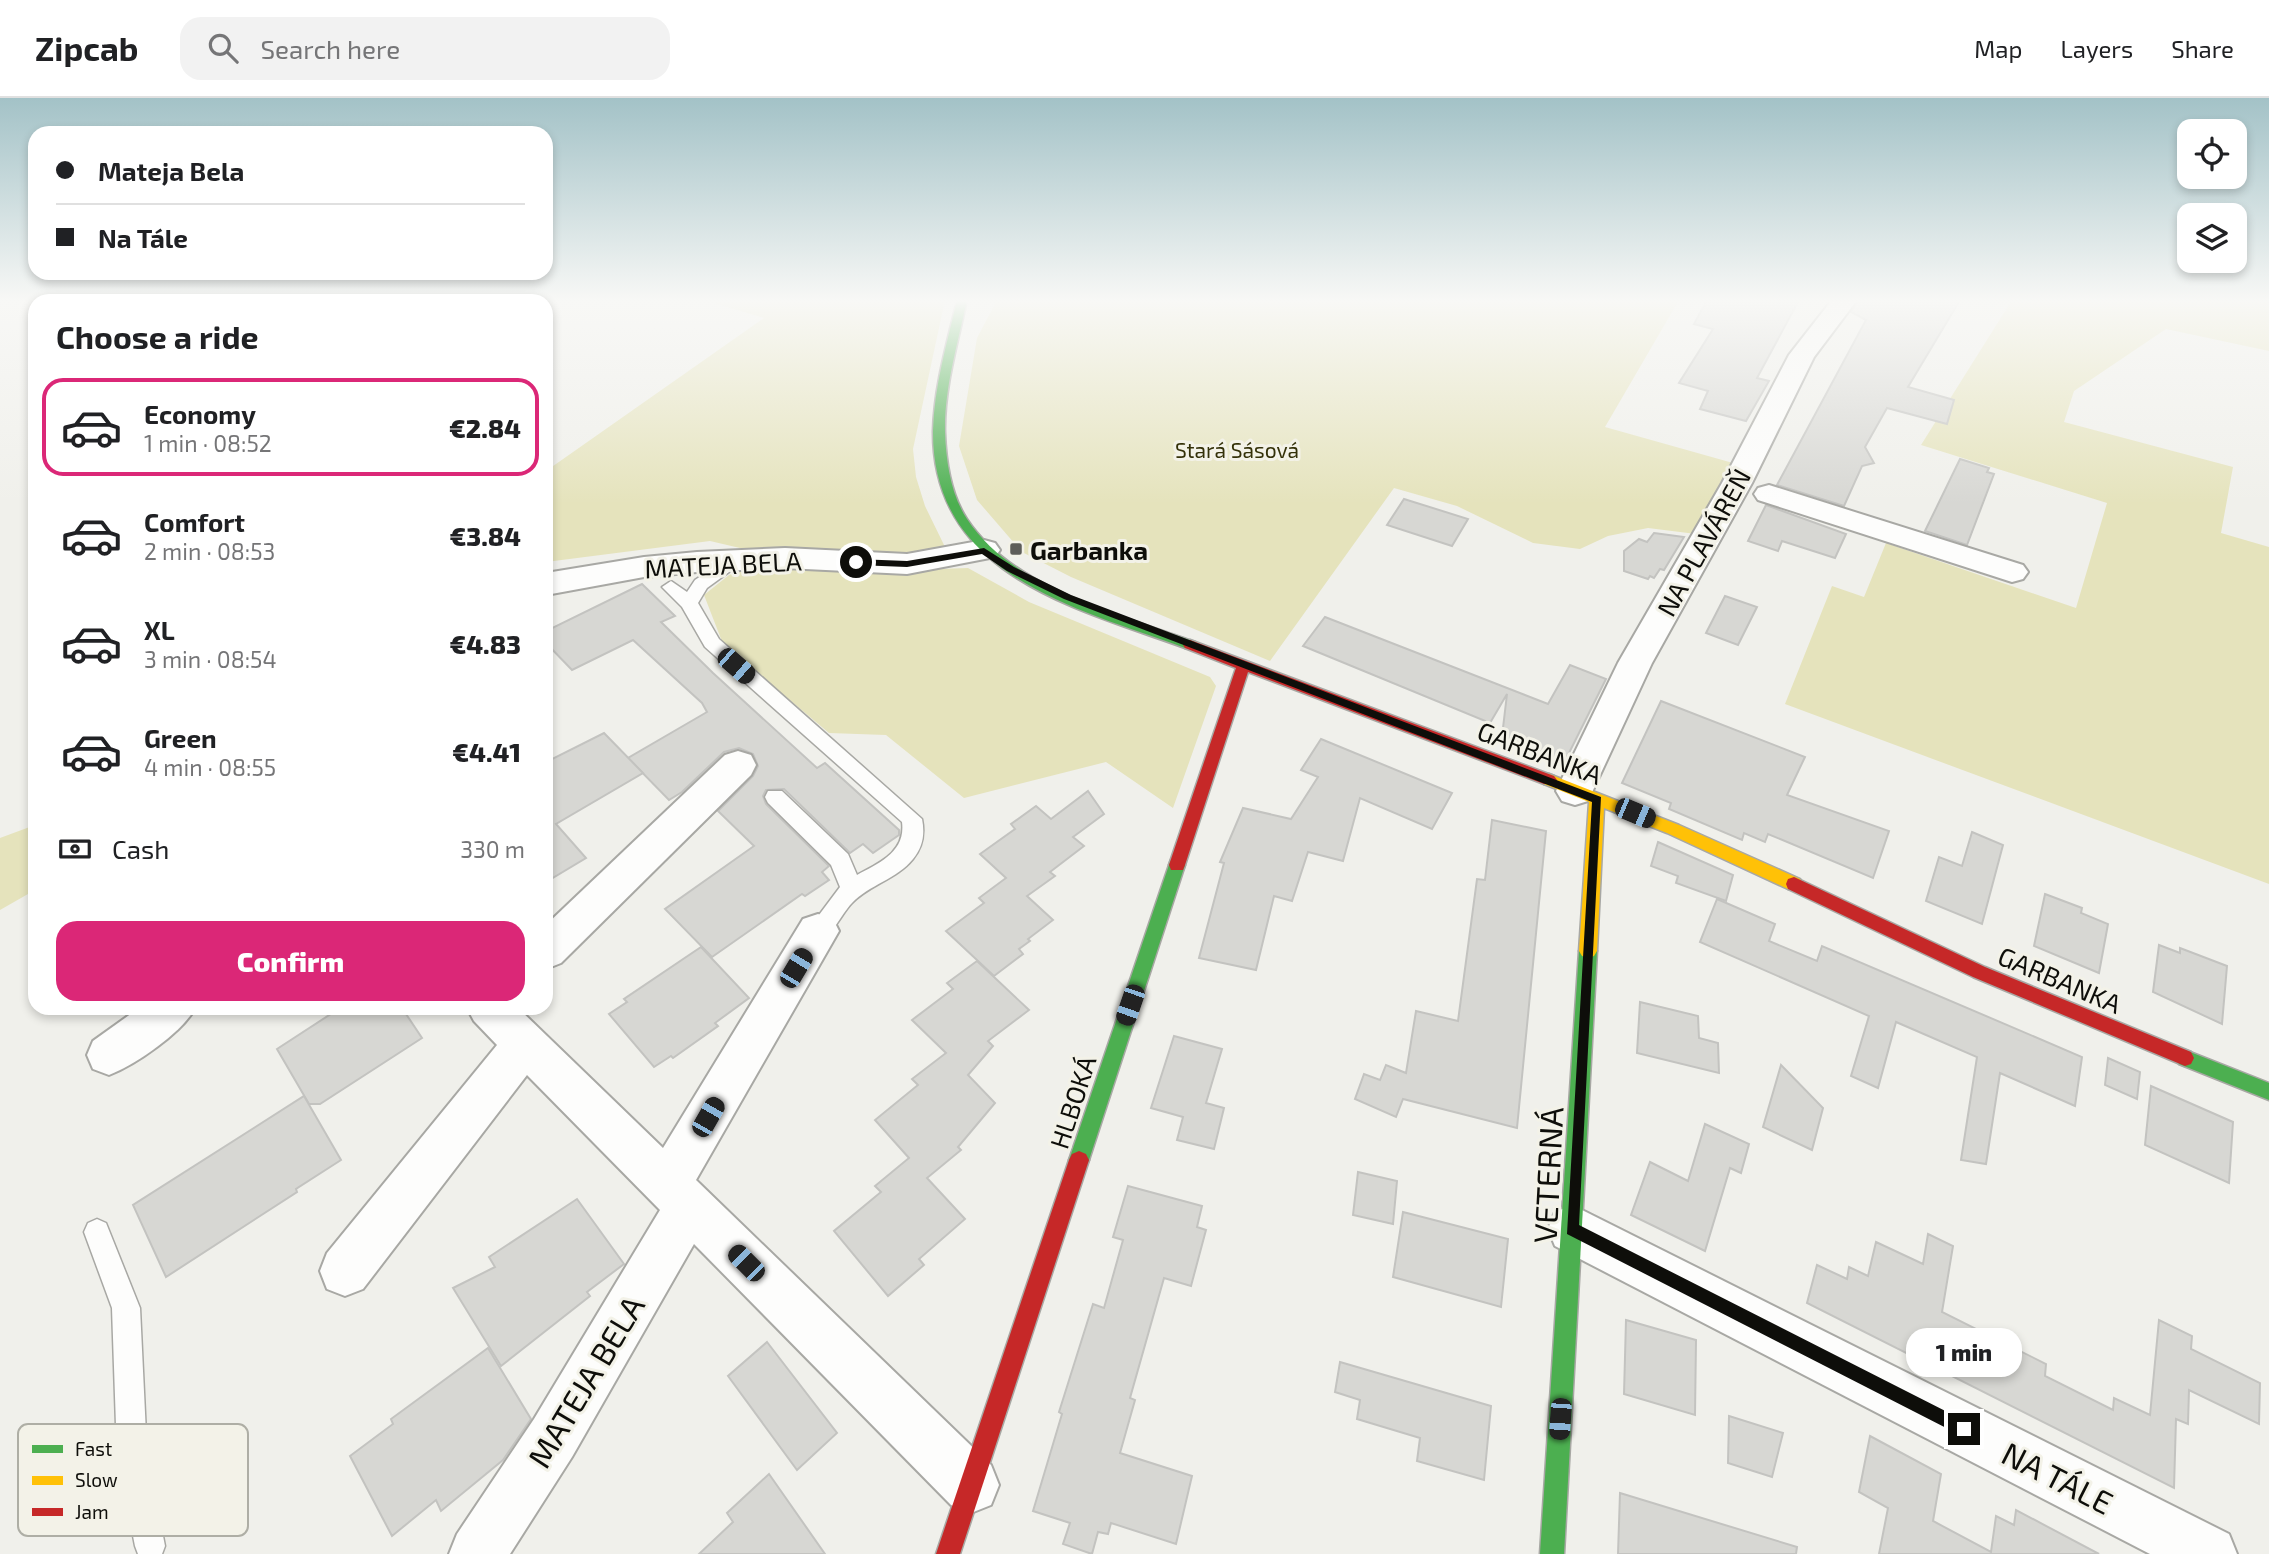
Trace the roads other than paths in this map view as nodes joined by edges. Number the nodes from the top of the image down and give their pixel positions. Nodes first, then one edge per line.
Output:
1 (950, 368) edge
2 (1795, 368) edge
3 (1769, 494) dead end
4 (984, 551) junction
5 (734, 560) junction
6 (2012, 572) dead end
7 (553, 583) edge
8 (671, 587) dead end
9 (690, 603) junction
10 (1243, 667) junction
11 (738, 765) dead end
12 (1586, 796) junction
13 (775, 797) dead end
14 (852, 889) junction
15 (818, 931) joint
16 (553, 944) edge
17 (163, 1015) edge
18 (496, 1015) edge
19 (525, 1044) junction
20 (109, 1055) dead end
21 (2269, 1092) edge
22 (678, 1196) junction
23 (1572, 1229) junction
24 (97, 1232) dead end
25 (345, 1271) dead end
26 (131, 1424) edge
27 (971, 1485) junction
28 (148, 1536) edge
29 (150, 1545) dead end
30 (477, 1554) edge
31 (948, 1554) edge
32 (1552, 1554) edge
33 (2208, 1554) edge

1 - 4 street, GARBANKA
2 - 12 street, NA PLAVÁREŇ
3 - 6 street
4 - 5 street, MATEJA BELA
4 - 10 street, GARBANKA
5 - 7 street, MATEJA BELA
5 - 9 lane
8 - 9 lane
9 - 14 lane
10 - 12 street, GARBANKA
10 - 27 street, HLBOKÁ
11 - 16 street
12 - 21 street, GARBANKA
12 - 23 street, VETERNÁ
13 - 14 lane
14 - 15 lane
15 - 22 street, MATEJA BELA
17 - 20 street
18 - 19 street
19 - 22 street
19 - 25 street
22 - 27 street
22 - 30 street, MATEJA BELA
23 - 32 street, VETERNÁ
23 - 33 street, NA TÁLE
24 - 26 lane
27 - 31 street, HLBOKÁ
28 - 29 lane

